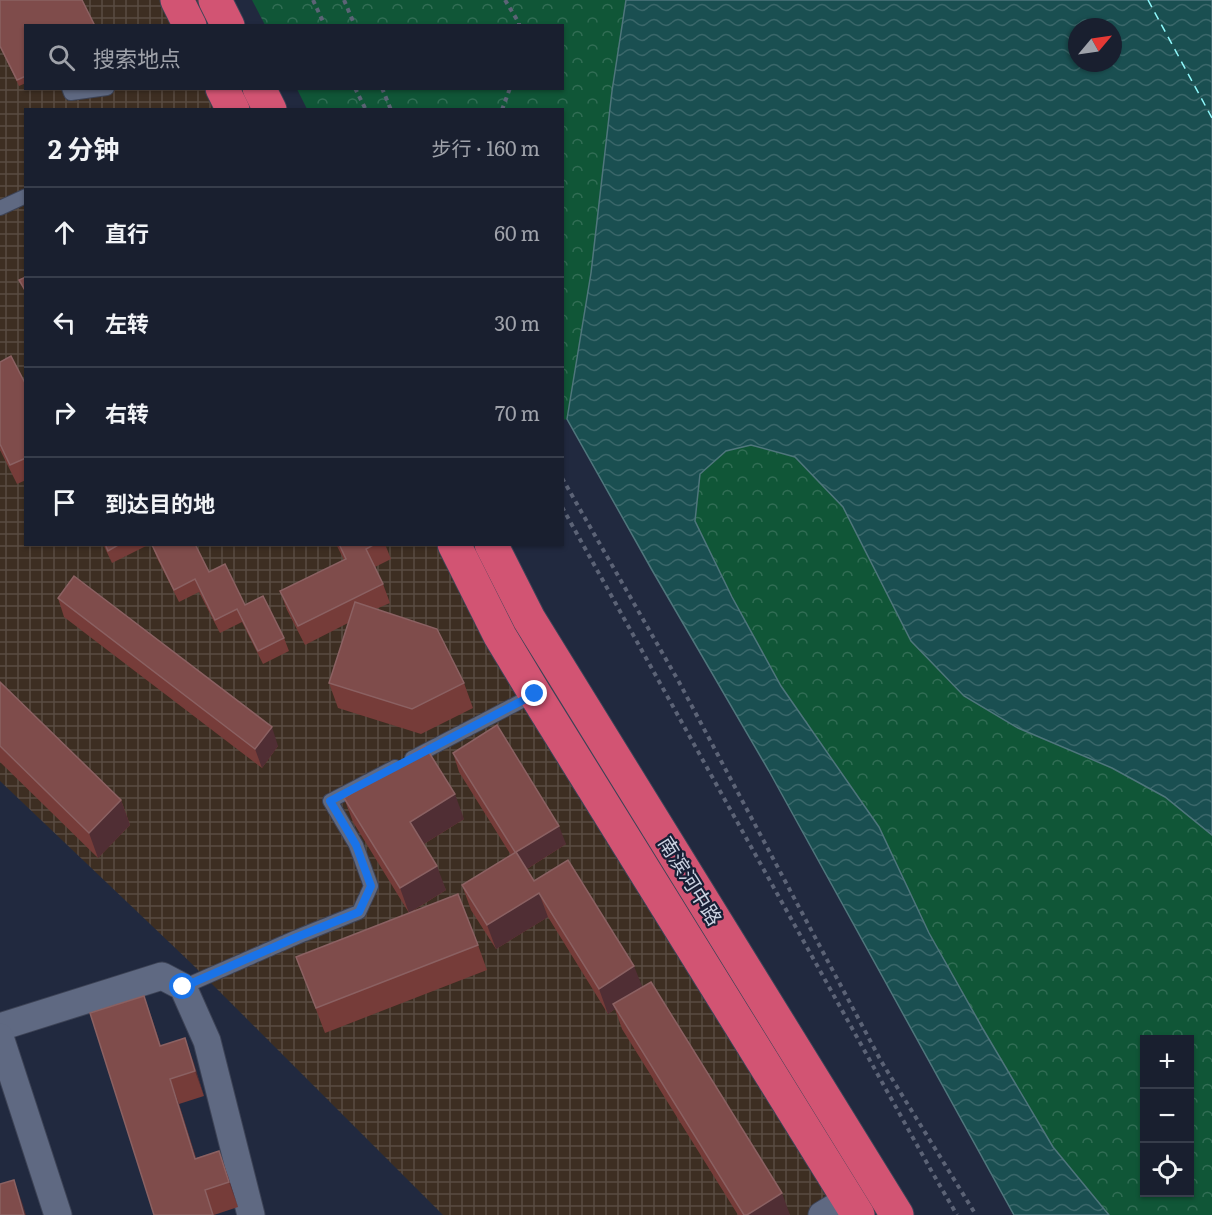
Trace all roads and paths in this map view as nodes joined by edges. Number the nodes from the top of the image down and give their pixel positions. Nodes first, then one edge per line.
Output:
1 (177, 0) edge
2 (215, 0) edge
3 (313, 0) edge
4 (344, 0) edge
5 (505, 0) edge
6 (189, 24) edge
7 (227, 24) edge
8 (324, 24) edge
9 (354, 24) edge
10 (519, 24) edge
11 (70, 90) edge
12 (93, 90) edge
13 (260, 90) edge
14 (356, 90) edge
15 (383, 90) edge
16 (509, 90) edge
17 (269, 108) edge
18 (365, 108) edge
19 (390, 108) edge
20 (503, 108) edge
21 (24, 197) edge
22 (0, 208) edge
23 (564, 481) edge
24 (564, 511) edge
25 (455, 546) edge
26 (491, 546) edge
27 (535, 694) junction
28 (183, 987) junction
29 (0, 1027) edge
30 (0, 1037) edge
31 (843, 1210) edge
32 (58, 1215) edge
33 (251, 1215) edge
34 (897, 1215) edge
35 (957, 1215) edge
36 (976, 1215) edge

1 - 6 highway
2 - 7 highway
3 - 8 path
4 - 9 path
5 - 10 path
11 - 12 lane
13 - 17 highway
14 - 18 path
15 - 19 path
16 - 20 path
21 - 22 lane
23 - 36 path
24 - 35 path
25 - 27 highway, 南滨河中路
26 - 34 highway, 南滨河中路
27 - 28 lane
27 - 31 highway, 南滨河中路
28 - 29 street
28 - 33 street
30 - 32 street

